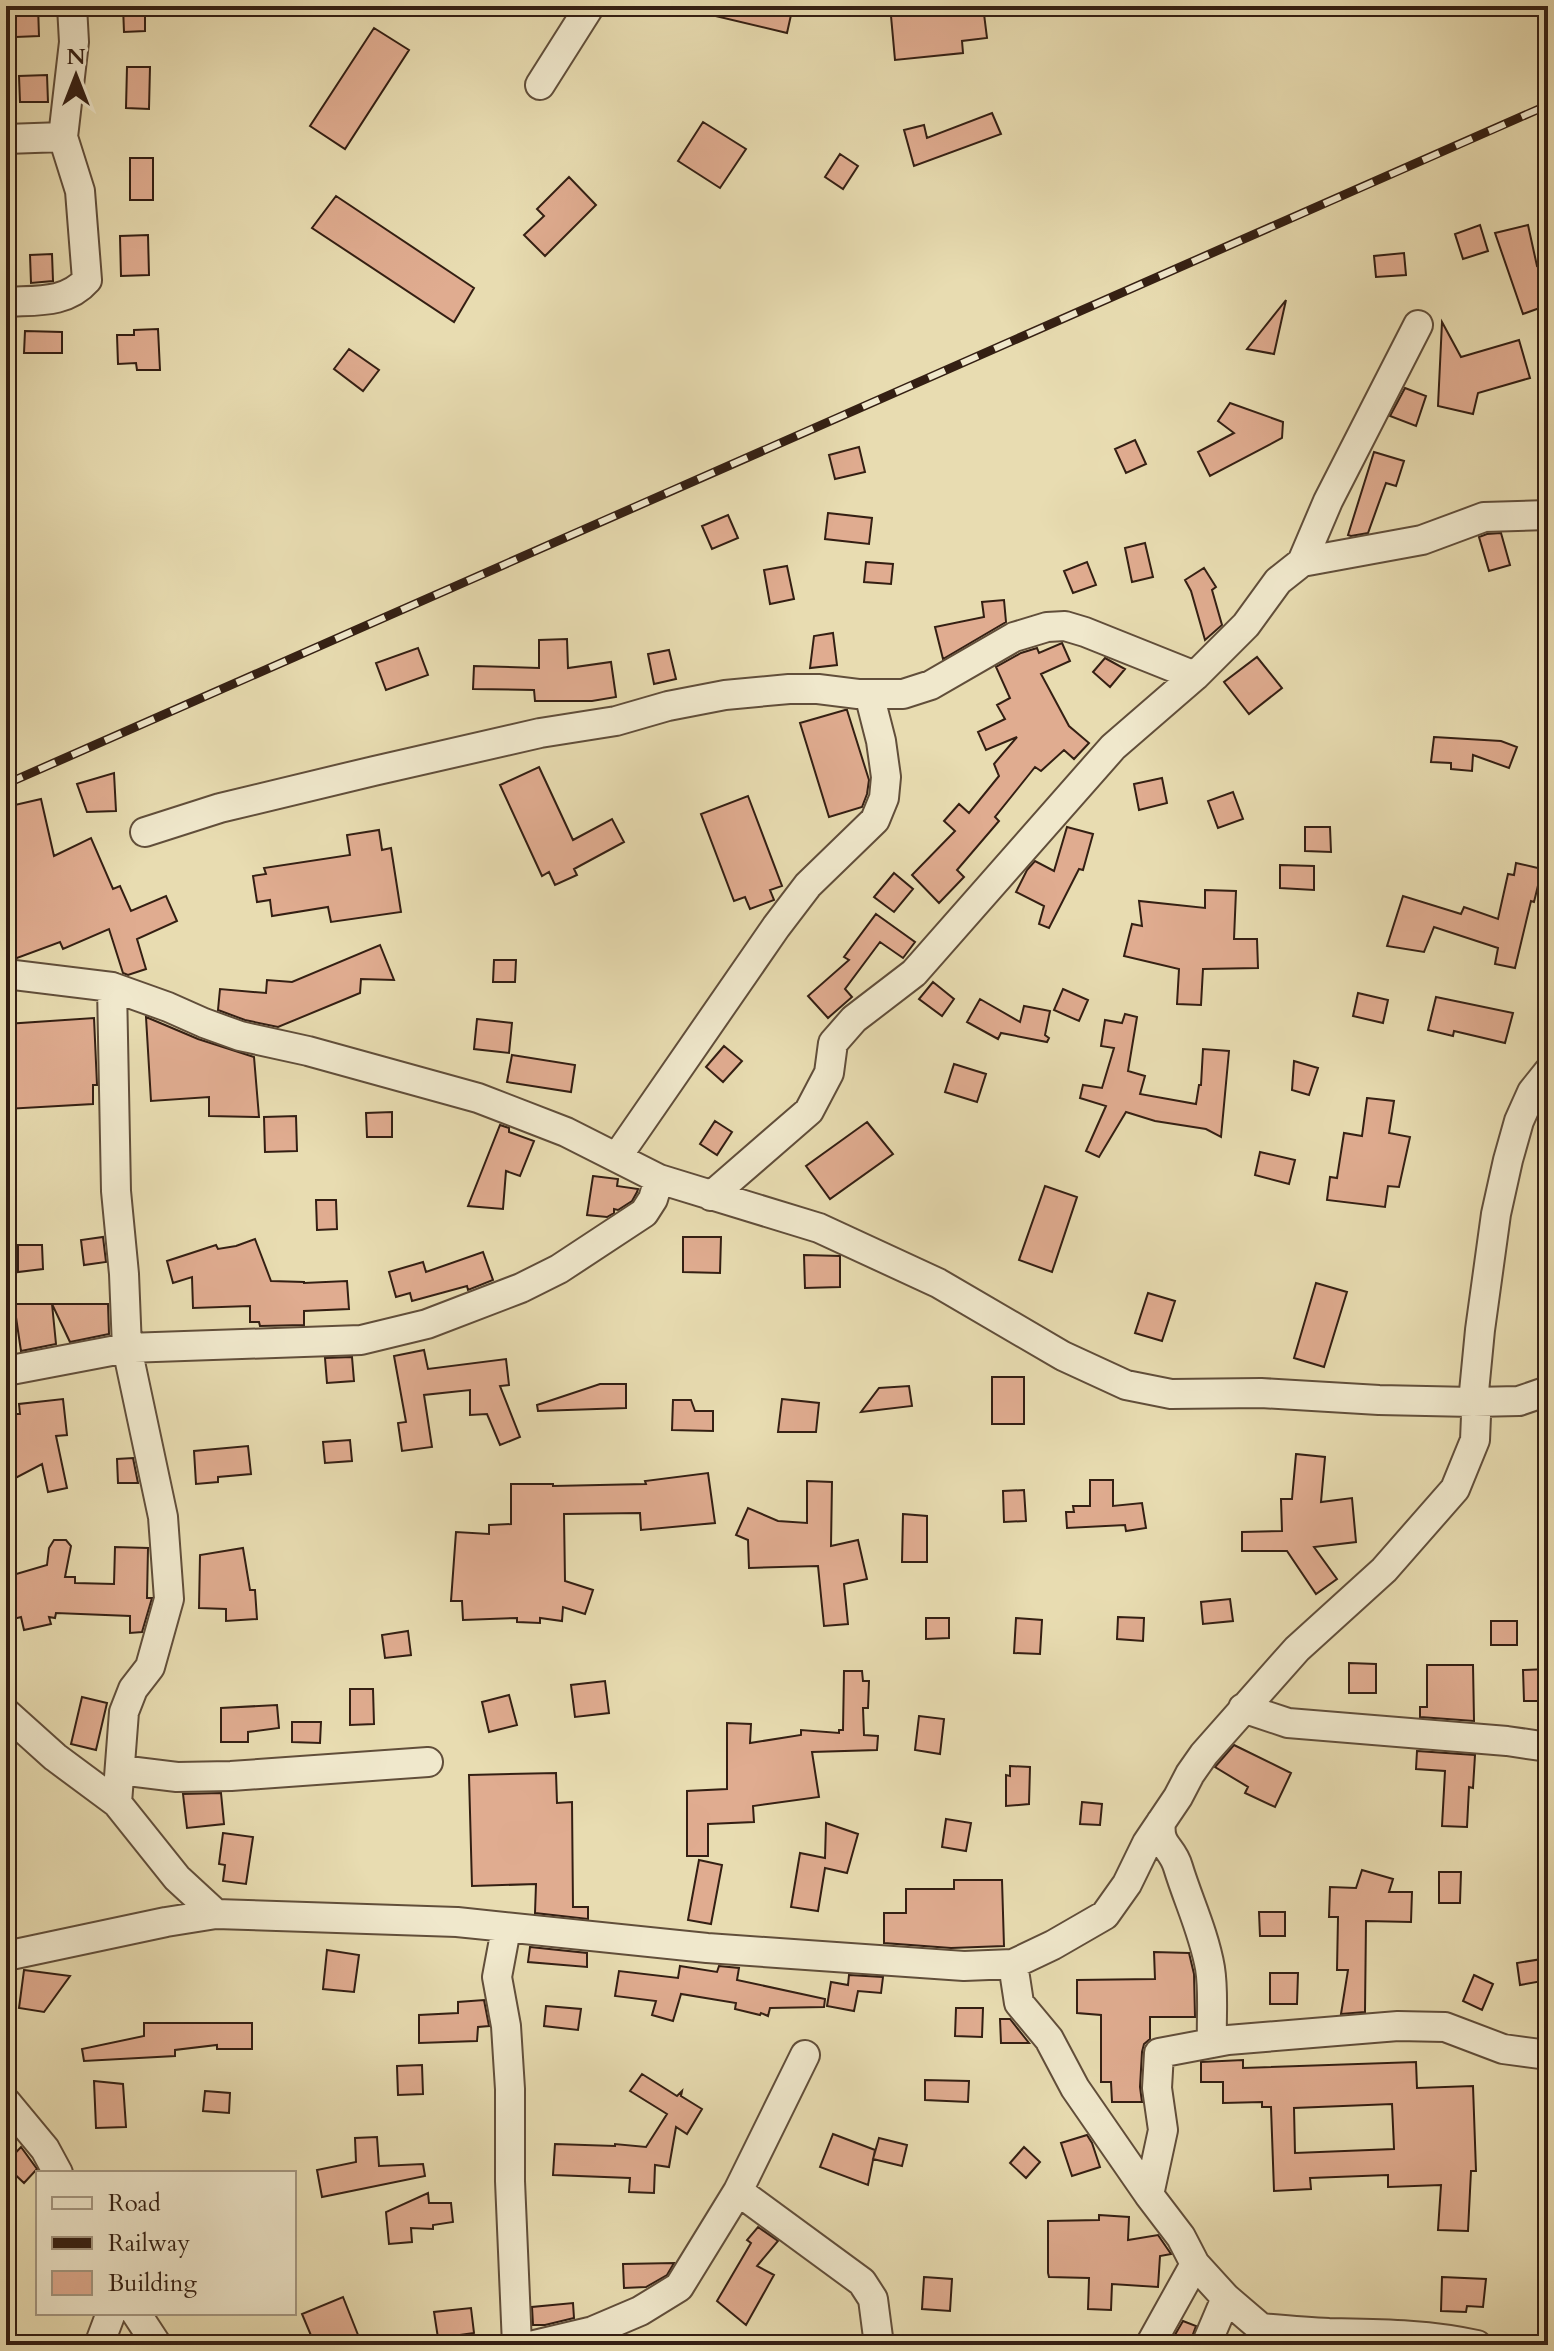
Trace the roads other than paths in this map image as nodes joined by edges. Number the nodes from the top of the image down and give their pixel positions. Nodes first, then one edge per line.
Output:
1 (72, 6) edge
2 (590, 6) edge
3 (540, 85) dead end
4 (63, 137) junction
5 (6, 139) edge
6 (6, 302) edge
7 (1418, 325) dead end
8 (1548, 515) edge
9 (1302, 562) junction
10 (1195, 676) junction
11 (869, 694) junction
12 (145, 832) dead end
13 (6, 974) edge
14 (112, 987) junction
15 (1548, 1072) edge
16 (617, 1157) junction
17 (659, 1179) junction
18 (711, 1196) junction
19 (127, 1348) junction
20 (6, 1371) edge
21 (1548, 1391) edge
22 (1473, 1402) junction
23 (1243, 1708) junction
24 (6, 1713) edge
25 (1548, 1747) edge
26 (428, 1762) dead end
27 (120, 1770) junction
28 (117, 1803) junction
29 (1161, 1822) junction
30 (216, 1914) junction
31 (506, 1929) junction
32 (6, 1956) edge
33 (1013, 1964) junction
34 (1212, 2043) junction
35 (805, 2055) dead end
36 (1548, 2055) edge
37 (6, 2102) edge
38 (57, 2171) edge
39 (738, 2191) junction
40 (1149, 2195) junction
41 (1195, 2264) junction
42 (1226, 2298) junction
43 (110, 2315) edge
44 (137, 2315) edge
45 (1267, 2336) edge
46 (99, 2345) edge
47 (157, 2345) edge
48 (517, 2345) edge
49 (534, 2345) edge
50 (879, 2345) edge
51 (1150, 2345) edge
52 (1206, 2345) edge
53 (1477, 2345) edge

1 - 4 street
2 - 3 street
4 - 5 street
4 - 6 street
7 - 9 street
8 - 9 street
9 - 10 street
10 - 11 street
10 - 18 street
11 - 12 street
11 - 16 street
13 - 14 street
14 - 16 street
14 - 19 street
15 - 22 street
16 - 17 street
17 - 18 street
17 - 19 street
18 - 22 street
19 - 20 street
19 - 27 street
21 - 22 street
22 - 23 street
23 - 25 street
23 - 29 street
24 - 28 street
26 - 27 street
27 - 28 street
28 - 30 street
29 - 33 street
29 - 34 street
30 - 31 street
30 - 32 street
31 - 33 street
31 - 48 street
33 - 40 street
34 - 36 street
34 - 40 street
35 - 39 street
37 - 38 street
39 - 49 street
39 - 50 street
40 - 41 street
41 - 42 street
41 - 51 street
42 - 45 street
42 - 52 street
43 - 46 street
44 - 47 street
45 - 53 street

